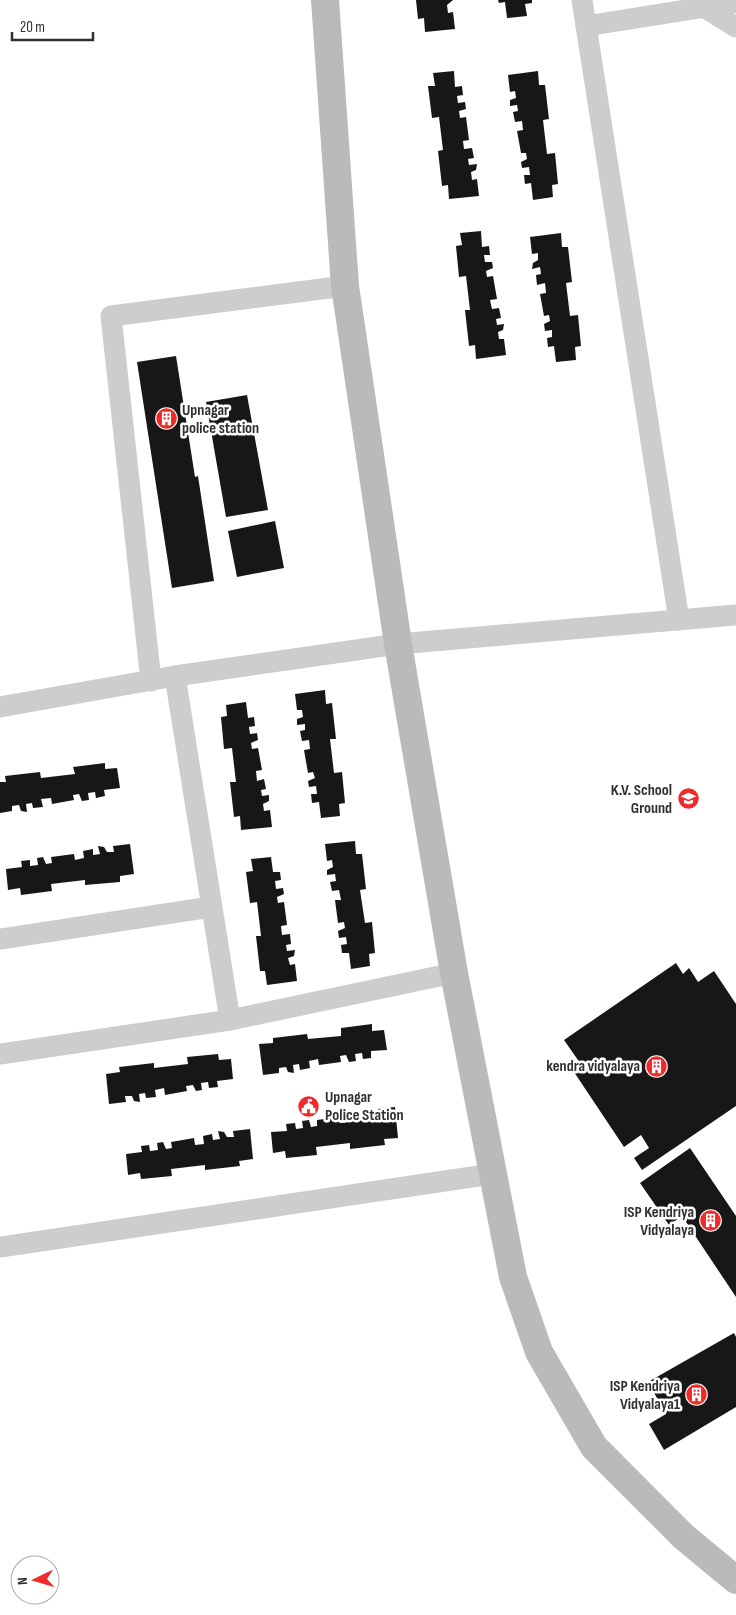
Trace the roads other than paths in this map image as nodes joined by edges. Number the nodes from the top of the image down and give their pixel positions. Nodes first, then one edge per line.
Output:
1 (325, 0) edge
2 (582, 0) edge
3 (736, 2) edge
4 (704, 7) junction
5 (586, 26) junction
6 (736, 27) edge
7 (345, 286) junction
8 (736, 614) edge
9 (679, 620) junction
10 (398, 644) junction
11 (175, 676) junction
12 (151, 681) junction
13 (0, 707) edge
14 (212, 906) junction
15 (0, 939) edge
16 (454, 973) junction
17 (230, 1020) junction
18 (0, 1054) edge
19 (492, 1174) junction
20 (0, 1246) edge
21 (736, 1580) edge

1 - 7 street
2 - 5 street
3 - 4 street
4 - 5 street
4 - 6 street
5 - 9 street
7 - 10 street
7 - 12 street
8 - 9 street
9 - 10 street
10 - 11 street
10 - 16 street
11 - 12 street
11 - 14 street
12 - 13 street
14 - 15 street
14 - 17 street
16 - 17 street
16 - 19 street
17 - 18 street
19 - 20 street
19 - 21 street

